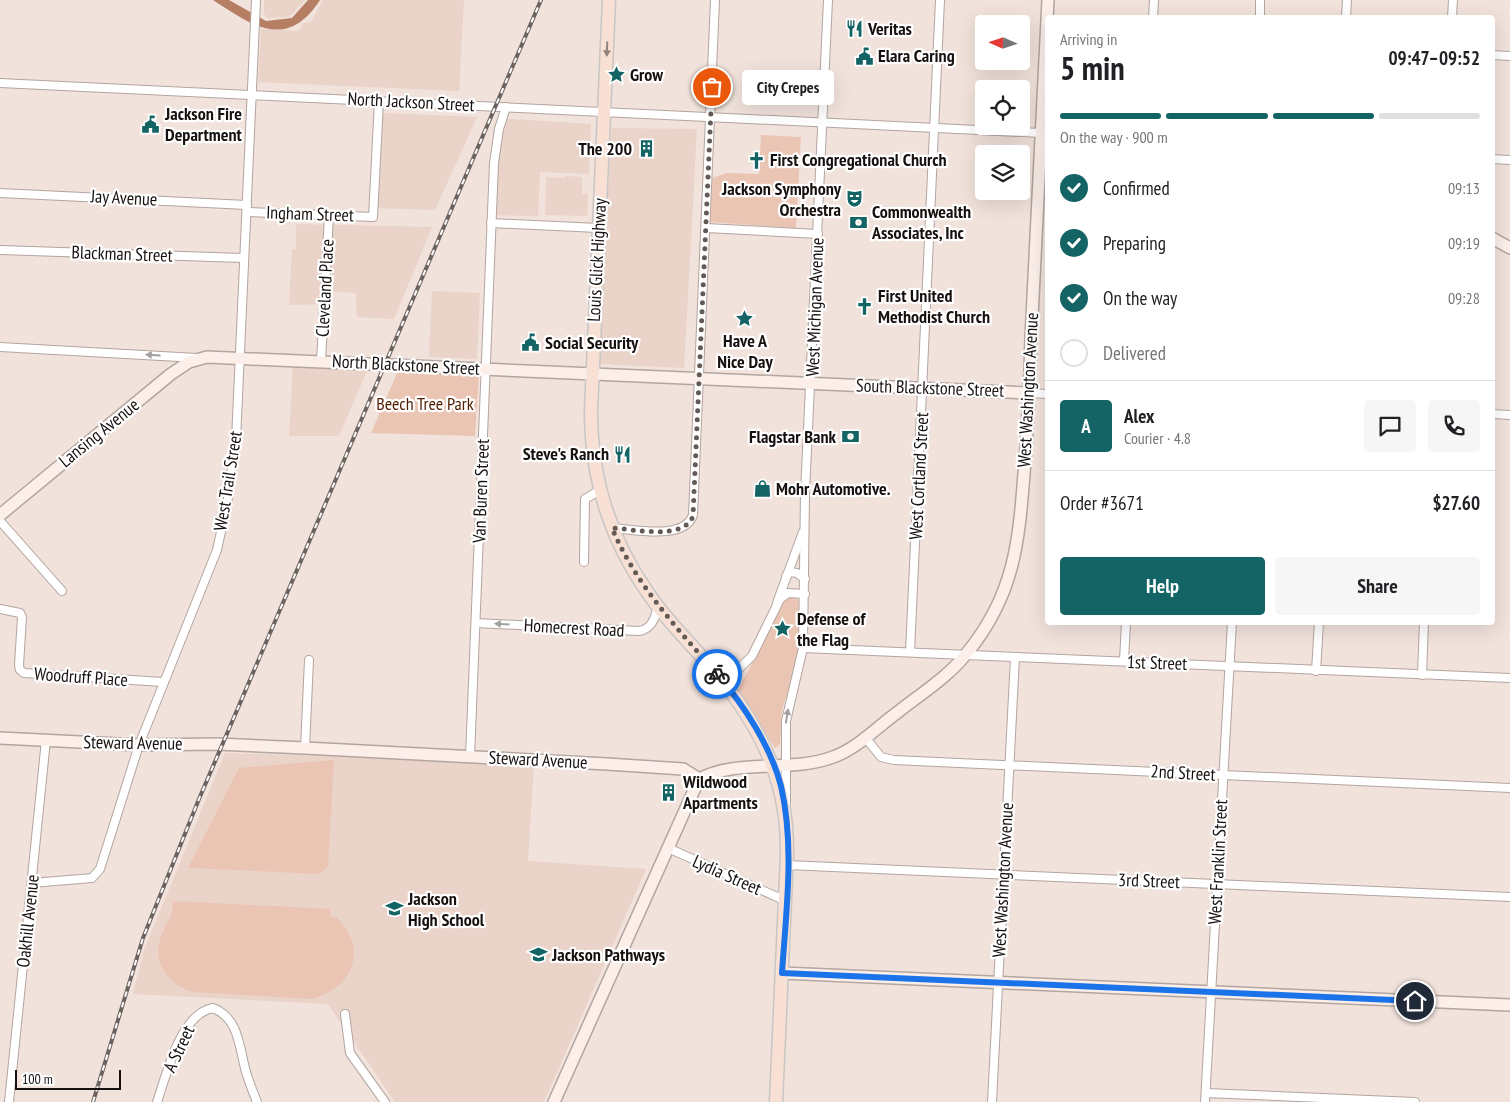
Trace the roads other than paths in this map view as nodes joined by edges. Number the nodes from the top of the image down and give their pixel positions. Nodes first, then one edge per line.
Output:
1 (256, 0) edge
2 (609, 0) edge
3 (715, 0) edge
4 (828, 0) edge
5 (940, 0) edge
6 (1048, 0) edge
7 (1154, 0) edge
8 (1260, 0) edge
9 (1347, 0) edge
10 (1453, 0) edge
11 (1048, 15) edge
12 (1153, 15) edge
13 (1260, 15) edge
14 (1346, 15) edge
15 (1452, 15) edge
16 (1495, 55) edge
17 (1510, 56) edge
18 (0, 83) edge
19 (252, 94) junction
20 (1045, 100) edge
21 (378, 101) junction
22 (506, 107) junction
23 (604, 112) junction
24 (710, 117) junction
25 (821, 122) junction
26 (934, 128) junction
27 (1044, 134) edge
28 (1495, 159) edge
29 (1510, 160) edge
30 (0, 193) edge
31 (247, 208) junction
32 (329, 216) junction
33 (491, 222) junction
34 (598, 228) junction
35 (706, 228) junction
36 (818, 234) junction
37 (1495, 240) edge
38 (1510, 248) edge
39 (0, 250) edge
40 (243, 258) junction
41 (0, 347) edge
42 (201, 358) junction
43 (240, 358) junction
44 (322, 361) junction
45 (485, 369) junction
46 (592, 373) junction
47 (699, 378) junction
48 (812, 383) junction
49 (923, 388) junction
50 (1030, 393) junction
51 (1045, 394) edge
52 (1495, 414) edge
53 (1510, 415) edge
54 (600, 490) junction
55 (0, 514) edge
56 (0, 521) edge
57 (805, 525) junction
58 (612, 528) junction
59 (584, 562) dead end
60 (785, 578) junction
61 (805, 579) junction
62 (62, 591) dead end
63 (805, 594) junction
64 (776, 604) junction
65 (658, 606) junction
66 (0, 609) edge
67 (476, 623) junction
68 (1126, 625) edge
69 (1232, 625) edge
70 (1318, 625) edge
71 (1424, 625) edge
72 (803, 648) junction
73 (910, 652) junction
74 (966, 655) junction
75 (1015, 658) junction
76 (309, 660) dead end
77 (1124, 661) junction
78 (1230, 665) junction
79 (1316, 671) junction
80 (1422, 675) junction
81 (1510, 678) edge
82 (163, 682) junction
83 (724, 683) junction
84 (866, 737) junction
85 (0, 738) edge
86 (46, 740) junction
87 (139, 745) junction
88 (306, 748) junction
89 (470, 756) junction
90 (787, 765) junction
91 (1009, 765) junction
92 (774, 766) junction
93 (1223, 775) junction
94 (699, 779) junction
95 (1510, 788) edge
96 (785, 810) junction
97 (668, 848) junction
98 (787, 859) junction
99 (1004, 875) junction
100 (32, 883) junction
101 (1217, 884) junction
102 (1510, 897) edge
103 (786, 901) junction
104 (782, 973) junction
105 (998, 983) junction
106 (1211, 992) junction
107 (1510, 996) edge
108 (1510, 1005) edge
109 (345, 1014) dead end
110 (1206, 1093) junction
111 (10, 1102) edge
112 (157, 1102) edge
113 (257, 1102) edge
114 (385, 1102) edge
115 (554, 1102) edge
116 (776, 1102) edge
117 (992, 1102) edge
118 (1205, 1102) edge
119 (1415, 1102) edge

1 - 19 street, West Trail Street
2 -> 23 main road, Louis Glick Highway
3 - 24 street
4 - 25 street, West Michigan Avenue
5 - 26 street, West Cortland Street
6 - 11 main road, West Washington Avenue
7 - 12 street
8 - 13 street
9 - 14 street
10 - 15 street
16 - 17 street
18 - 19 street, North Jackson Street
19 - 21 street, North Jackson Street
19 - 31 street, West Trail Street
20 - 27 main road, West Washington Avenue
21 - 22 street, North Jackson Street
21 - 32 street, Ingham Street
22 - 23 street, North Jackson Street
22 - 33 street, Van Buren Street
23 - 24 street, North Jackson Street
23 - 34 main road, Louis Glick Highway
24 - 25 street, North Jackson Street
24 - 35 street
25 - 26 street, North Jackson Street
25 - 36 street, West Michigan Avenue
26 - 27 street, North Jackson Street
26 - 49 street, West Cortland Street
27 - 50 main road, West Washington Avenue
28 - 29 street
30 - 31 street, Jay Avenue
31 - 32 street, Ingham Street
31 - 40 street, West Trail Street
32 - 44 street, Cleveland Place
33 - 34 street
33 - 45 street, Van Buren Street
34 - 46 main road, Louis Glick Highway
35 - 36 street
35 - 47 street
36 - 48 street, West Michigan Avenue
37 - 38 main road
39 - 40 street, Blackman Street
40 - 43 street, West Trail Street
42 -> 41 street, North Blackstone Street
42 - 43 main road, North Blackstone Street
42 - 55 main road, Lansing Avenue
43 - 44 main road, North Blackstone Street
43 - 82 street, West Trail Street
44 - 45 main road, North Blackstone Street
45 - 46 main road, North Blackstone Street
45 - 67 street, Van Buren Street
46 - 47 main road, North Blackstone Street
46 - 54 main road, Louis Glick Highway
47 - 48 main road, North Blackstone Street
47 - 58 street
48 - 49 main road, South Blackstone Street
48 - 57 street, West Michigan Avenue
49 - 50 main road, South Blackstone Street
49 - 73 street, West Cortland Street
50 - 51 street, South Blackstone Street
50 - 74 main road, West Washington Avenue
52 - 53 street
54 - 58 main road, Louis Glick Highway
54 - 59 street
56 - 62 street
57 - 60 street, West Michigan Avenue
57 - 61 street, West Michigan Avenue
58 - 65 main road, Louis Glick Highway
60 - 61 street
60 - 64 street, West Michigan Avenue
61 - 63 street, West Michigan Avenue
63 - 64 street
63 - 72 street, West Michigan Avenue
64 - 83 street, West Michigan Avenue
65 -> 67 street, Homecrest Road
65 - 83 main road, Louis Glick Highway
66 - 82 street, Woodruff Place
67 - 89 street, Van Buren Street
68 - 77 street
69 - 78 street, West Franklin Street
70 - 79 street
71 - 80 street
72 - 73 street, 1st Street
90 -> 72 street, West Michigan Avenue
73 - 74 street, 1st Street
74 - 75 street, 1st Street
74 - 84 main road
75 - 77 street, 1st Street
75 - 91 street, West Washington Avenue
76 - 88 street
77 - 78 street, 1st Street
78 - 79 street, 1st Street
78 - 93 street, West Franklin Street
79 - 80 street, 1st Street
80 - 81 street, 1st Street
82 - 87 street, West Trail Street
83 - 92 main road, Louis Glick Highway
84 - 90 main road
84 - 91 street, 2nd Street
85 - 86 main road, Steward Avenue
86 - 87 main road, Steward Avenue
86 - 100 street, Oakhill Avenue
87 - 88 main road, Steward Avenue
87 - 100 street, West Trail Street
88 - 89 main road, Steward Avenue
89 - 94 main road, Steward Avenue
90 - 92 main road
90 - 96 street, West Michigan Avenue
91 - 93 street, 2nd Street
91 - 99 street, West Washington Avenue
92 - 94 main road
92 - 96 main road, Louis Glick Highway
93 - 95 street, 2nd Street
93 - 101 street, West Franklin Street
94 - 97 main road
96 - 98 main road, Louis Glick Highway
97 - 103 street, Lydia Street
97 - 115 main road
98 - 99 street, 3rd Street
98 - 103 main road
99 - 101 street, 3rd Street
99 - 105 street, West Washington Avenue
100 - 111 street, Oakhill Avenue
101 - 102 street, 3rd Street
101 - 106 street, West Franklin Street
103 - 104 main road
104 - 105 main road
104 - 116 main road
105 - 106 main road
105 - 117 street, West Washington Avenue
106 - 108 main road
106 - 110 street, West Franklin Street
107 - 108 street
109 - 114 street
110 - 118 street, West Franklin Street
110 - 119 street
112 - 113 street, A Street

